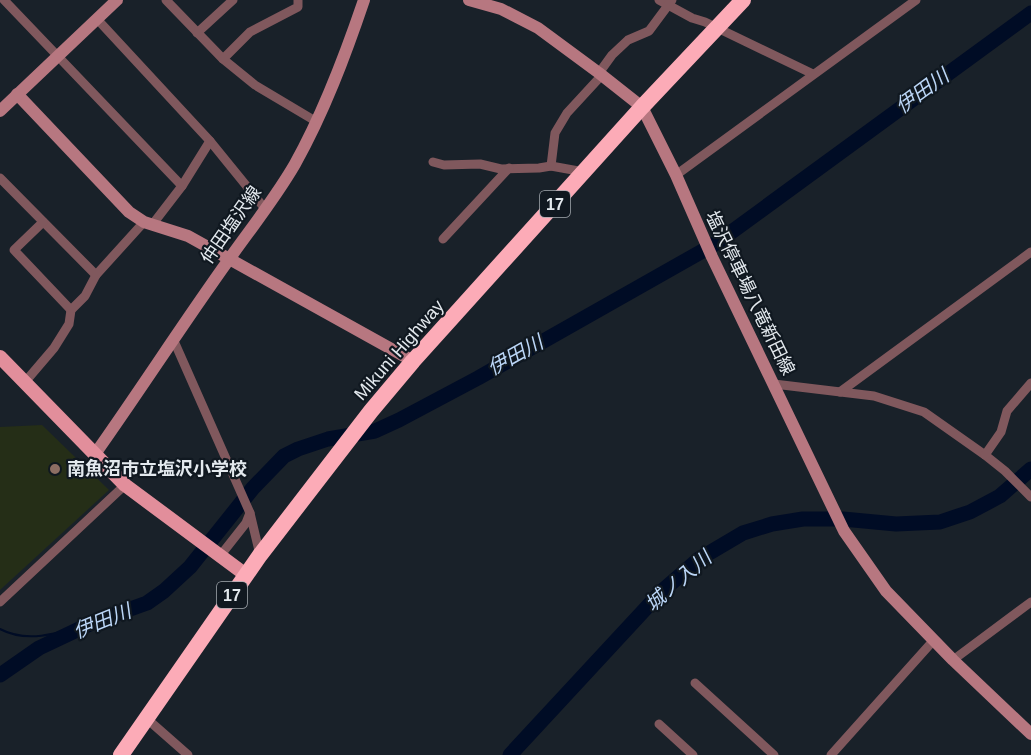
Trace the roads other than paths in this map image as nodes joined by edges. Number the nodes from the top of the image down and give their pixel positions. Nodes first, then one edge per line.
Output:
1 (4, 0) edge
2 (117, 0) edge
3 (166, 0) edge
4 (233, 0) edge
5 (298, 0) edge
6 (364, 0) edge
7 (469, 0) edge
8 (743, 0) edge
9 (916, 0) edge
10 (666, 2) edge
11 (97, 19) junction
12 (718, 29) junction
13 (197, 33) junction
14 (57, 56) junction
15 (223, 59) junction
16 (601, 74) junction
17 (813, 74) junction
18 (17, 94) junction
19 (642, 107) junction
20 (0, 111) edge
21 (317, 122) junction
22 (210, 141) junction
23 (433, 162) dead end
24 (551, 166) junction
25 (509, 168) junction
26 (584, 172) junction
27 (676, 175) junction
28 (0, 178) edge
29 (182, 186) junction
30 (266, 210) junction
31 (43, 222) junction
32 (148, 224) junction
33 (443, 239) dead end
34 (1031, 252) edge
35 (229, 258) junction
36 (96, 275) junction
37 (71, 310) junction
38 (174, 341) junction
39 (0, 357) edge
40 (413, 361) junction
41 (25, 382) junction
42 (1031, 383) edge
43 (774, 384) junction
44 (840, 392) junction
45 (95, 454) junction
46 (985, 455) junction
47 (125, 485) junction
48 (1031, 497) edge
49 (250, 513) junction
50 (260, 555) junction
51 (220, 556) junction
52 (246, 575) junction
53 (1031, 602) edge
54 (0, 603) edge
55 (933, 641) junction
56 (952, 660) junction
57 (695, 683) dead end
58 (146, 718) junction
59 (659, 724) dead end
60 (1031, 734) edge
61 (121, 755) edge
62 (188, 755) edge
63 (692, 755) edge
64 (774, 755) edge
65 (831, 755) edge

1 - 14 street
2 - 11 main road
3 - 13 street
4 - 13 street
5 - 15 street
6 - 21 main road, 仲田塩沢線
7 - 16 main road
8 - 12 highway, Mikuni Highway / 17
9 - 17 street
10 - 12 street
10 - 16 street
11 - 14 main road
11 - 22 street
12 - 17 street
12 - 19 highway, Mikuni Highway / 17
13 - 15 street
14 - 18 main road
14 - 29 street
15 - 21 street
16 - 19 main road
16 - 24 street
17 - 27 street
18 - 20 main road
18 - 32 main road
19 - 26 highway, Mikuni Highway / 17
19 - 27 main road, 塩沢停車場八竜新田線
21 - 30 main road, 仲田塩沢線
22 - 29 street
22 - 30 street
23 - 25 street
24 - 25 street
24 - 26 street
25 - 33 street
26 - 40 highway, Mikuni Highway / 17
27 - 43 main road, 塩沢停車場八竜新田線
28 - 31 street
29 - 32 street
30 - 35 main road, 仲田塩沢線
31 - 36 street
31 - 37 street
32 - 35 main road
32 - 36 street
34 - 44 street
35 - 38 main road, 仲田塩沢線
35 - 40 main road
36 - 37 street
37 - 41 street
38 - 45 main road, 仲田塩沢線
38 - 49 street
39 - 41 main road
40 - 50 highway, Mikuni Highway / 17
41 - 45 main road
42 - 46 street
43 - 44 street
43 - 55 main road, 塩沢停車場八竜新田線
44 - 46 street
45 - 47 main road
46 - 48 street
47 - 51 main road
47 - 54 street
49 - 50 street
49 - 51 street
50 - 52 highway, Mikuni Highway / 17
51 - 52 main road
52 - 58 highway, Mikuni Highway / 17
53 - 56 street
55 - 56 main road
55 - 65 street
56 - 60 main road
57 - 64 street
58 - 61 highway, Mikuni Highway / 17
58 - 62 street
59 - 63 street

